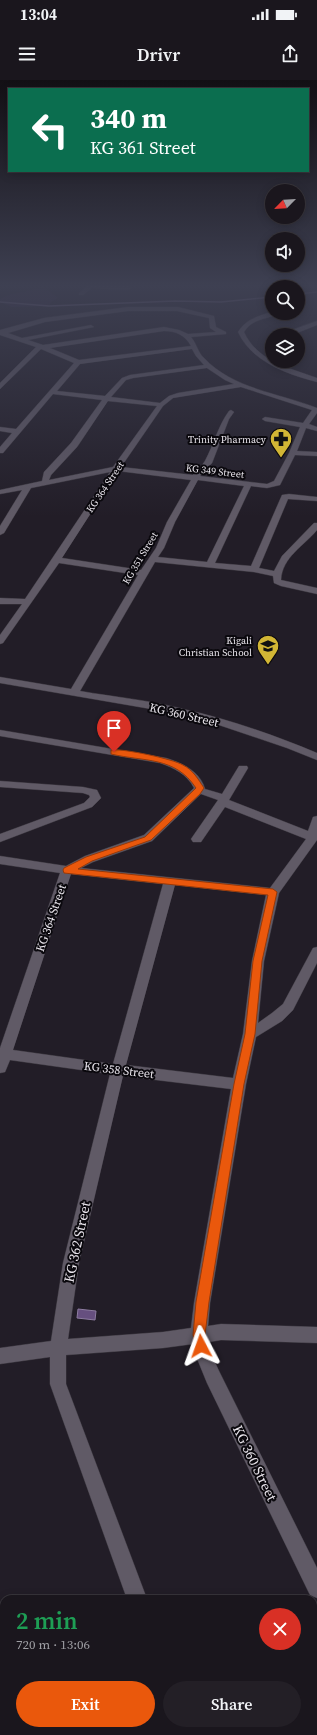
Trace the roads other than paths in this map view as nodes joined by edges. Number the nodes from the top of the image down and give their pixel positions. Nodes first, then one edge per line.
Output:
1 (23, 362) edge
2 (78, 362) edge
3 (206, 362) edge
4 (209, 366) junction
5 (288, 368) edge
6 (317, 380) edge
7 (243, 385) junction
8 (0, 387) edge
9 (52, 392) junction
10 (106, 399) junction
11 (161, 405) junction
12 (316, 410) edge
13 (231, 412) dead end
14 (265, 419) dead end
15 (304, 425) junction
16 (0, 429) edge
17 (317, 429) edge
18 (17, 430) junction
19 (0, 451) edge
20 (293, 453) junction
21 (317, 454) edge
22 (116, 469) junction
23 (196, 478) junction
24 (45, 483) junction
25 (28, 486) junction
26 (248, 486) junction
27 (0, 492) edge
28 (317, 499) edge
29 (317, 525) edge
30 (0, 534) edge
31 (153, 559) junction
32 (56, 560) junction
33 (210, 565) junction
34 (254, 569) junction
35 (143, 573) junction
36 (276, 574) junction
37 (317, 591) edge
38 (0, 601) edge
39 (28, 602) junction
40 (0, 641) edge
41 (0, 680) edge
42 (74, 693) junction
43 (0, 733) edge
44 (317, 757) edge
45 (243, 768) dead end
46 (0, 784) edge
47 (198, 790) junction
48 (224, 800) junction
49 (317, 820) edge
50 (0, 838) edge
51 (197, 839) dead end
52 (313, 840) edge
53 (0, 860) edge
54 (67, 870) junction
55 (170, 881) junction
56 (273, 892) junction
57 (317, 951) edge
58 (250, 1034) junction
59 (2, 1053) edge
60 (0, 1068) edge
61 (118, 1070) junction
62 (239, 1084) junction
63 (199, 1335) junction
64 (317, 1335) edge
65 (58, 1348) junction
66 (0, 1356) edge
67 (317, 1588) edge
68 (136, 1595) edge

1 - 8 street
2 - 9 street
3 - 4 street
4 - 7 street
4 - 10 street
5 - 6 street
7 - 11 street, KG 364 Street
7 - 12 street
9 - 10 street
9 - 18 street
10 - 11 street
10 - 24 street
11 - 22 street, KG 364 Street
12 - 15 street
13 - 23 street, KG 351 Street
14 - 15 street
15 - 17 street
15 - 20 street
16 - 18 street
18 - 19 street
20 - 21 street
20 - 26 street, KG 349 Street
22 - 23 street, KG 349 Street
22 - 24 street, KG 349 Street
22 - 32 street, KG 364 Street
23 - 26 street, KG 349 Street
23 - 31 street, KG 351 Street
24 - 25 street, KG 349 Street
25 - 27 street, KG 349 Street
25 - 30 street
26 - 33 street
28 - 34 street
29 - 36 street
31 - 33 street
31 - 35 street, KG 351 Street
32 - 35 street
32 - 39 street, KG 364 Street
33 - 34 street
34 - 36 street
35 - 42 street, KG 351 Street
36 - 37 street
38 - 39 street
39 - 40 street, KG 364 Street
41 - 42 street, KG 360 Street
42 - 44 street, KG 360 Street
43 - 47 street
45 - 48 street
46 - 50 street
47 - 48 street
47 - 54 street, KG 364 Street
48 - 51 street
48 - 52 street
49 - 52 street, KG 360 Street
52 - 56 street, KG 360 Street
53 - 54 street
54 - 55 street
54 - 59 street, KG 364 Street
55 - 56 street
55 - 61 street, KG 362 Street
56 - 58 street, KG 360 Street
57 - 58 street
58 - 62 street, KG 360 Street
59 - 60 street, KG 364 Street
59 - 61 street, KG 358 Street
61 - 62 street, KG 358 Street
61 - 65 street, KG 362 Street
62 - 63 street, KG 360 Street
63 - 64 street
63 - 65 street
63 - 67 street, KG 360 Street
65 - 66 street
65 - 68 street, KG 362 Street

